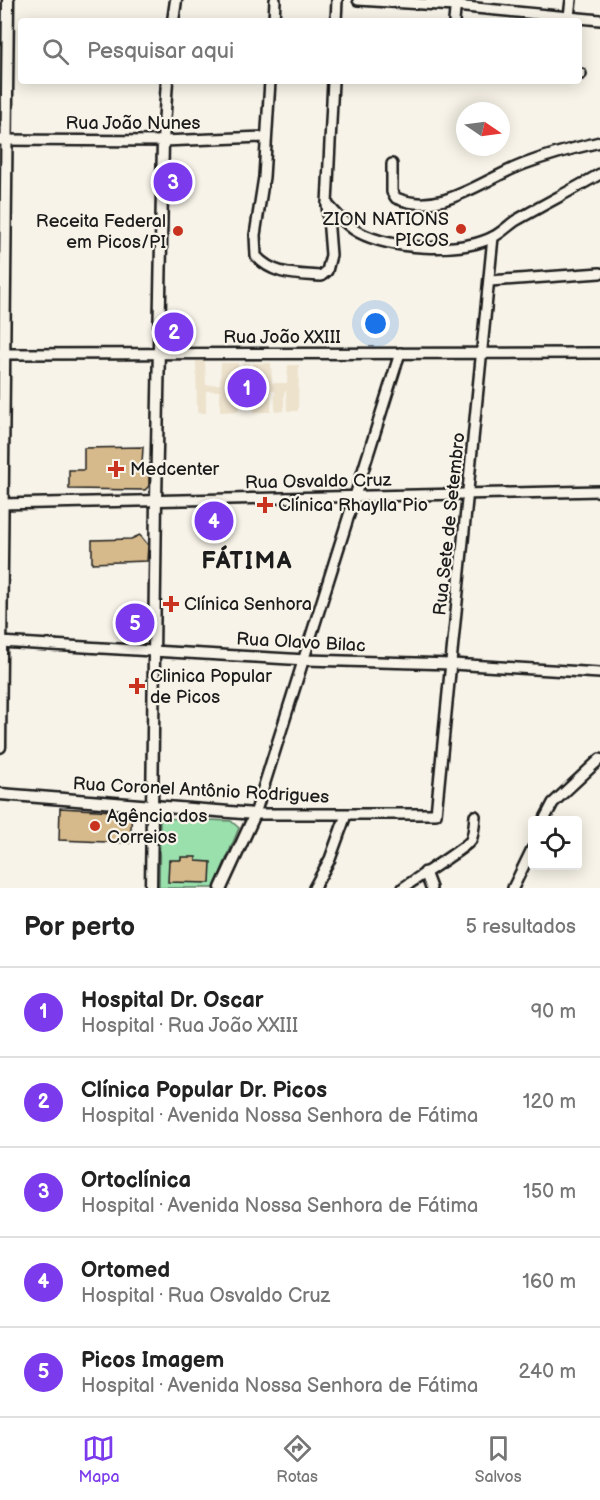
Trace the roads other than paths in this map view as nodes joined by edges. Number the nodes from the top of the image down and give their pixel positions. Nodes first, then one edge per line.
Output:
1 (8, 0) edge
2 (176, 0) edge
3 (275, 0) edge
4 (337, 0) edge
5 (358, 0) edge
6 (571, 0) edge
7 (456, 3) edge
8 (569, 16) junction
9 (173, 18) edge
10 (274, 18) edge
11 (336, 18) edge
12 (454, 18) edge
13 (600, 20) edge
14 (167, 84) edge
15 (270, 84) edge
16 (333, 84) edge
17 (266, 137) junction
18 (3, 140) edge
19 (163, 141) junction
20 (600, 142) edge
21 (392, 164) dead end
22 (600, 174) edge
23 (327, 204) junction
24 (493, 237) junction
25 (600, 273) edge
26 (490, 281) junction
27 (400, 353) junction
28 (483, 353) junction
29 (600, 353) edge
30 (2, 354) edge
31 (160, 354) junction
32 (600, 492) edge
33 (469, 494) junction
34 (356, 497) junction
35 (156, 500) junction
36 (2, 504) edge
37 (1, 642) edge
38 (154, 650) junction
39 (306, 660) junction
40 (452, 664) junction
41 (600, 673) edge
42 (0, 747) edge
43 (600, 759) edge
44 (0, 794) edge
45 (153, 805) junction
46 (255, 814) junction
47 (436, 814) joint
48 (346, 815) junction
49 (475, 816) dead end
50 (546, 816) edge
51 (528, 857) edge
52 (425, 872) junction
53 (151, 888) edge
54 (220, 888) edge
55 (314, 888) edge
56 (403, 888) edge
57 (431, 888) edge
58 (513, 888) edge

1 - 18 street
2 - 9 street
3 - 10 street
4 - 11 street
5 - 7 street
6 - 8 street
7 - 8 street
7 - 12 street
8 - 13 street
14 - 19 street
15 - 17 street
16 - 23 street
17 - 19 street, Rua João Nunes
17 - 23 street
18 - 19 street, Rua João Nunes
18 - 30 street
19 - 31 street
20 - 21 street
22 - 24 street
23 - 24 street
24 - 26 street, Rua Sete de Setembro
25 - 26 street
26 - 28 street, Rua Sete de Setembro
27 - 28 street, Rua João XXIII
27 - 31 street, Rua João XXIII
27 - 34 street
28 - 29 street, Rua João XXIII
28 - 33 street, Rua Sete de Setembro
30 - 31 street, Rua João XXIII
30 - 36 street
31 - 35 street
32 - 33 street, Rua Osvaldo Cruz
33 - 34 street, Rua Osvaldo Cruz
33 - 40 street, Rua Sete de Setembro
34 - 35 street, Rua Osvaldo Cruz
34 - 39 street
35 - 36 street, Rua Osvaldo Cruz
35 - 38 street
36 - 37 street
37 - 38 street, Rua Olavo Bilac
37 - 42 street
38 - 39 street, Rua Olavo Bilac
38 - 45 street
39 - 40 street, Rua Olavo Bilac
39 - 46 street
40 - 41 street, Rua Olavo Bilac
40 - 47 street, Rua Sete de Setembro
43 - 50 street
44 - 45 street, Rua Coronel Antônio Rodrigues
45 - 46 street, Rua Coronel Antônio Rodrigues
45 - 53 street
46 - 48 street, Rua Coronel Antônio Rodrigues
46 - 54 street
47 - 48 street, Rua Coronel Antônio Rodrigues
48 - 55 street
49 - 52 street
51 - 58 street
52 - 56 street
52 - 57 street

